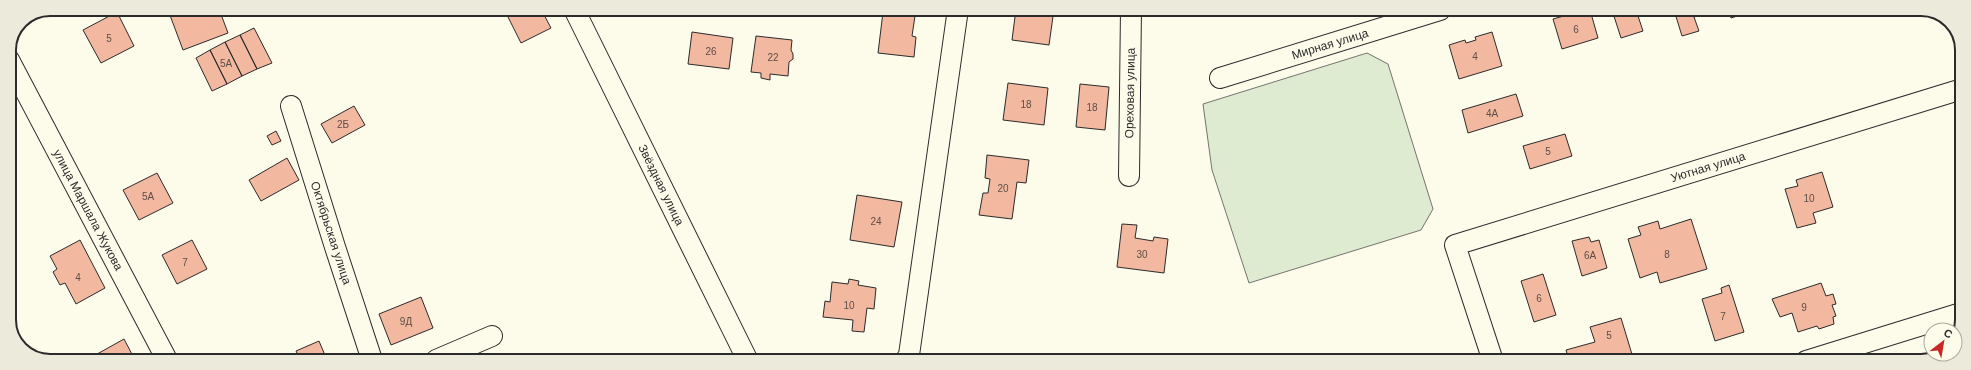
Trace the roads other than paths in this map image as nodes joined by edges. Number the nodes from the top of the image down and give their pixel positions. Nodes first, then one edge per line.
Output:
1 (577, 16) edge
2 (957, 16) edge
3 (1131, 16) edge
4 (1421, 16) edge
5 (16, 73) edge
6 (1220, 78) dead end
7 (1955, 91) edge
8 (291, 106) dead end
9 (1129, 176) dead end
10 (1955, 315) edge
11 (492, 336) dead end
12 (164, 354) edge
13 (370, 354) edge
14 (450, 354) edge
15 (745, 354) edge
16 (910, 354) edge
17 (1491, 354) edge
18 (1829, 354) edge

1 - 15 street, Звёздная улица
2 - 16 street
3 - 9 street, Ореховая улица
4 - 6 street, Мирная улица
5 - 12 street, улица Маршала Жукова
7 - 17 street, Уютная улица
8 - 13 street, Октябрьская улица
10 - 18 street
11 - 14 street

